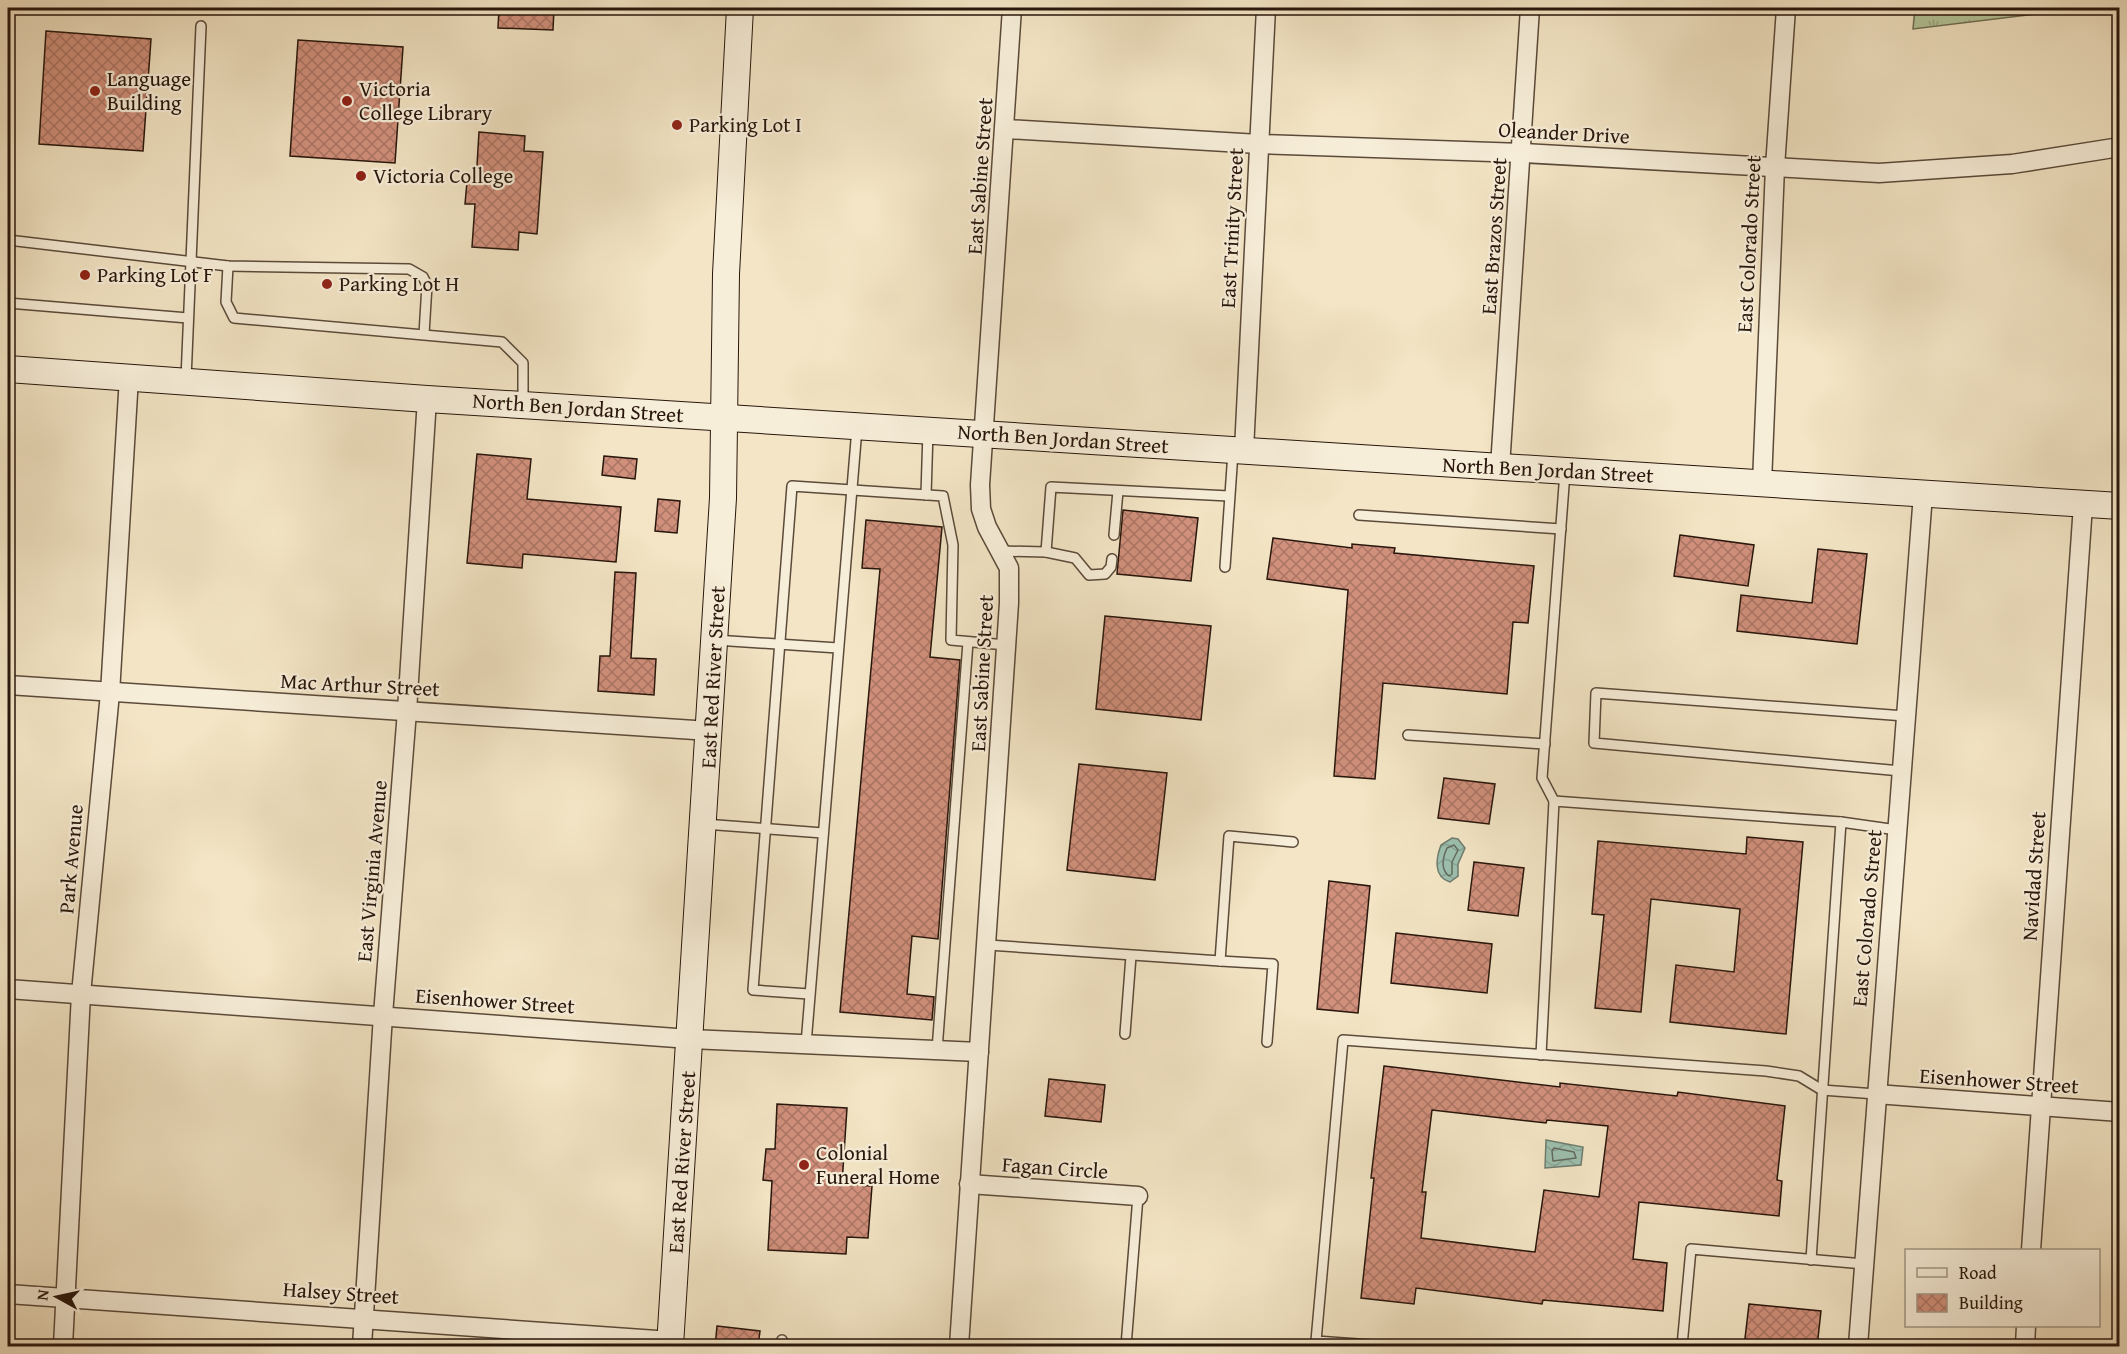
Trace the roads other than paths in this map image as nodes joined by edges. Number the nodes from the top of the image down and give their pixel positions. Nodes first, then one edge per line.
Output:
1 (740, 8) edge
2 (1012, 8) edge
3 (1266, 8) edge
4 (1530, 8) edge
5 (1786, 8) edge
6 (201, 26) dead end
7 (1006, 129) junction
8 (1259, 144) junction
9 (2120, 147) edge
10 (1522, 153) junction
11 (1775, 167) junction
12 (8, 240) edge
13 (191, 260) junction
14 (228, 266) junction
15 (8, 303) edge
16 (188, 318) junction
17 (424, 334) junction
18 (8, 369) edge
19 (129, 377) junction
20 (185, 381) junction
21 (428, 399) junction
22 (524, 405) junction
23 (722, 417) junction
24 (857, 425) junction
25 (928, 430) junction
26 (985, 435) junction
27 (1238, 450) junction
28 (1500, 467) junction
29 (1565, 471) junction
30 (1762, 483) junction
31 (851, 491) junction
32 (1118, 491) junction
33 (1923, 494) junction
34 (926, 495) junction
35 (1229, 496) junction
36 (2083, 505) junction
37 (2120, 506) edge
38 (1359, 515) dead end
39 (1561, 529) junction
40 (1114, 535) dead end
41 (1001, 551) junction
42 (1046, 552) junction
43 (1112, 559) dead end
44 (1225, 567) dead end
45 (715, 640) junction
46 (968, 642) junction
47 (780, 644) junction
48 (1006, 645) junction
49 (838, 648) junction
50 (8, 685) edge
51 (110, 693) junction
52 (407, 711) junction
53 (1905, 716) junction
54 (710, 731) junction
55 (1408, 735) dead end
56 (1545, 744) junction
57 (1901, 771) junction
58 (1554, 801) junction
59 (1841, 822) junction
60 (704, 824) junction
61 (766, 828) junction
62 (1897, 830) junction
63 (823, 833) junction
64 (1293, 842) dead end
65 (988, 945) junction
66 (1131, 956) junction
67 (1220, 961) junction
68 (8, 989) edge
69 (81, 994) junction
70 (809, 994) junction
71 (383, 1015) junction
72 (1125, 1034) dead end
73 (690, 1039) junction
74 (1267, 1042) dead end
75 (806, 1044) junction
76 (937, 1050) junction
77 (979, 1052) junction
78 (1541, 1055) junction
79 (1822, 1090) junction
80 (1876, 1094) junction
81 (2040, 1106) junction
82 (2120, 1112) edge
83 (969, 1184) junction
84 (1138, 1196) joint
85 (2031, 1249) edge
86 (1811, 1260) junction
87 (1864, 1264) junction
88 (8, 1294) edge
89 (66, 1298) junction
90 (364, 1317) junction
91 (2026, 1327) edge
92 (671, 1344) edge
93 (63, 1347) edge
94 (362, 1347) edge
95 (959, 1347) edge
96 (1126, 1347) edge
97 (1386, 1347) edge
98 (1682, 1347) edge
99 (1858, 1347) edge
100 (2025, 1347) edge

1 - 23 street, East Red River Street
2 - 7 street, East Sabine Street
3 - 8 street, East Trinity Street
4 - 10 street, East Brazos Street
5 - 11 street, East Colorado Street
6 - 13 lane
7 - 8 street, Oleander Drive
7 - 26 street, East Sabine Street
8 - 10 street, Oleander Drive
8 - 27 street, East Trinity Street
9 - 11 street, Oleander Drive
10 - 11 street, Oleander Drive
10 - 28 street, East Brazos Street
11 - 30 street, East Colorado Street
12 - 13 lane
13 - 14 lane
13 - 16 lane
14 - 17 lane
14 - 17 lane
15 - 16 lane
16 - 20 lane
17 - 22 lane
18 - 19 street, North Ben Jordan Street
19 - 20 street, North Ben Jordan Street
19 - 51 street, Park Avenue
20 - 21 street, North Ben Jordan Street
21 - 22 street, North Ben Jordan Street
21 - 52 street, East Virginia Avenue
22 - 23 street, North Ben Jordan Street
23 - 24 street, North Ben Jordan Street
23 - 45 street, East Red River Street
24 - 25 street, North Ben Jordan Street
24 - 31 lane
25 - 26 street, North Ben Jordan Street
25 - 34 lane
26 - 27 street, North Ben Jordan Street
26 - 41 street, East Sabine Street
27 - 28 street, North Ben Jordan Street
27 - 35 lane
28 - 29 street, North Ben Jordan Street
29 - 30 street, North Ben Jordan Street
29 - 39 lane
30 - 33 street, North Ben Jordan Street
31 - 34 lane
31 - 47 lane
31 - 49 lane
32 - 35 lane
32 - 40 lane
32 - 42 lane
33 - 36 street, North Ben Jordan Street
33 - 53 street, East Colorado Street
34 - 46 lane
35 - 44 lane
36 - 37 street, North Ben Jordan Street
36 - 81 street, Navidad Street
38 - 39 lane
39 - 56 lane
41 - 42 lane
41 - 48 street, East Sabine Street
42 - 43 lane
45 - 47 lane
45 - 54 street, East Red River Street
46 - 48 lane
46 - 76 lane
47 - 49 lane
47 - 61 lane
48 - 65 street, East Sabine Street
49 - 63 lane
50 - 51 street, Mac Arthur Street
51 - 52 street, Mac Arthur Street
51 - 69 street, Park Avenue
52 - 54 street, Mac Arthur Street
52 - 71 street, East Virginia Avenue
53 - 57 street, East Colorado Street
53 - 57 lane
54 - 60 street, East Red River Street
55 - 56 lane
56 - 58 lane
57 - 62 street, East Colorado Street
58 - 59 lane
58 - 78 lane
59 - 62 lane
59 - 79 lane
60 - 61 lane
60 - 73 street, East Red River Street
61 - 63 lane
61 - 70 lane
62 - 80 street, East Colorado Street
63 - 70 lane
64 - 67 lane
65 - 66 lane
65 - 77 street, East Sabine Street
66 - 67 lane
66 - 72 lane
67 - 74 lane
68 - 69 street, Eisenhower Street
69 - 71 street, Eisenhower Street
69 - 89 street, Park Avenue
70 - 75 lane
71 - 73 street, Eisenhower Street
71 - 90 street, East Virginia Avenue
73 - 75 street, Eisenhower Street
73 - 92 street, East Red River Street
75 - 76 street, Eisenhower Street
76 - 77 street, Eisenhower Street
77 - 83 street, East Sabine Street
78 - 79 lane
78 - 97 lane
79 - 80 lane
79 - 86 lane
80 - 81 street, Eisenhower Street
80 - 87 street, East Colorado Street
81 - 82 street, Eisenhower Street
81 - 85 street, Navidad Street
83 - 84 street, Fagan Circle
83 - 95 street, East Sabine Street
84 - 96 lane
86 - 87 lane
86 - 98 lane
87 - 99 street, East Colorado Street
88 - 89 street, Halsey Street
89 - 90 street, Halsey Street
89 - 93 street, Park Avenue
90 - 92 street, Halsey Street
90 - 94 street, East Virginia Avenue
91 - 100 street

